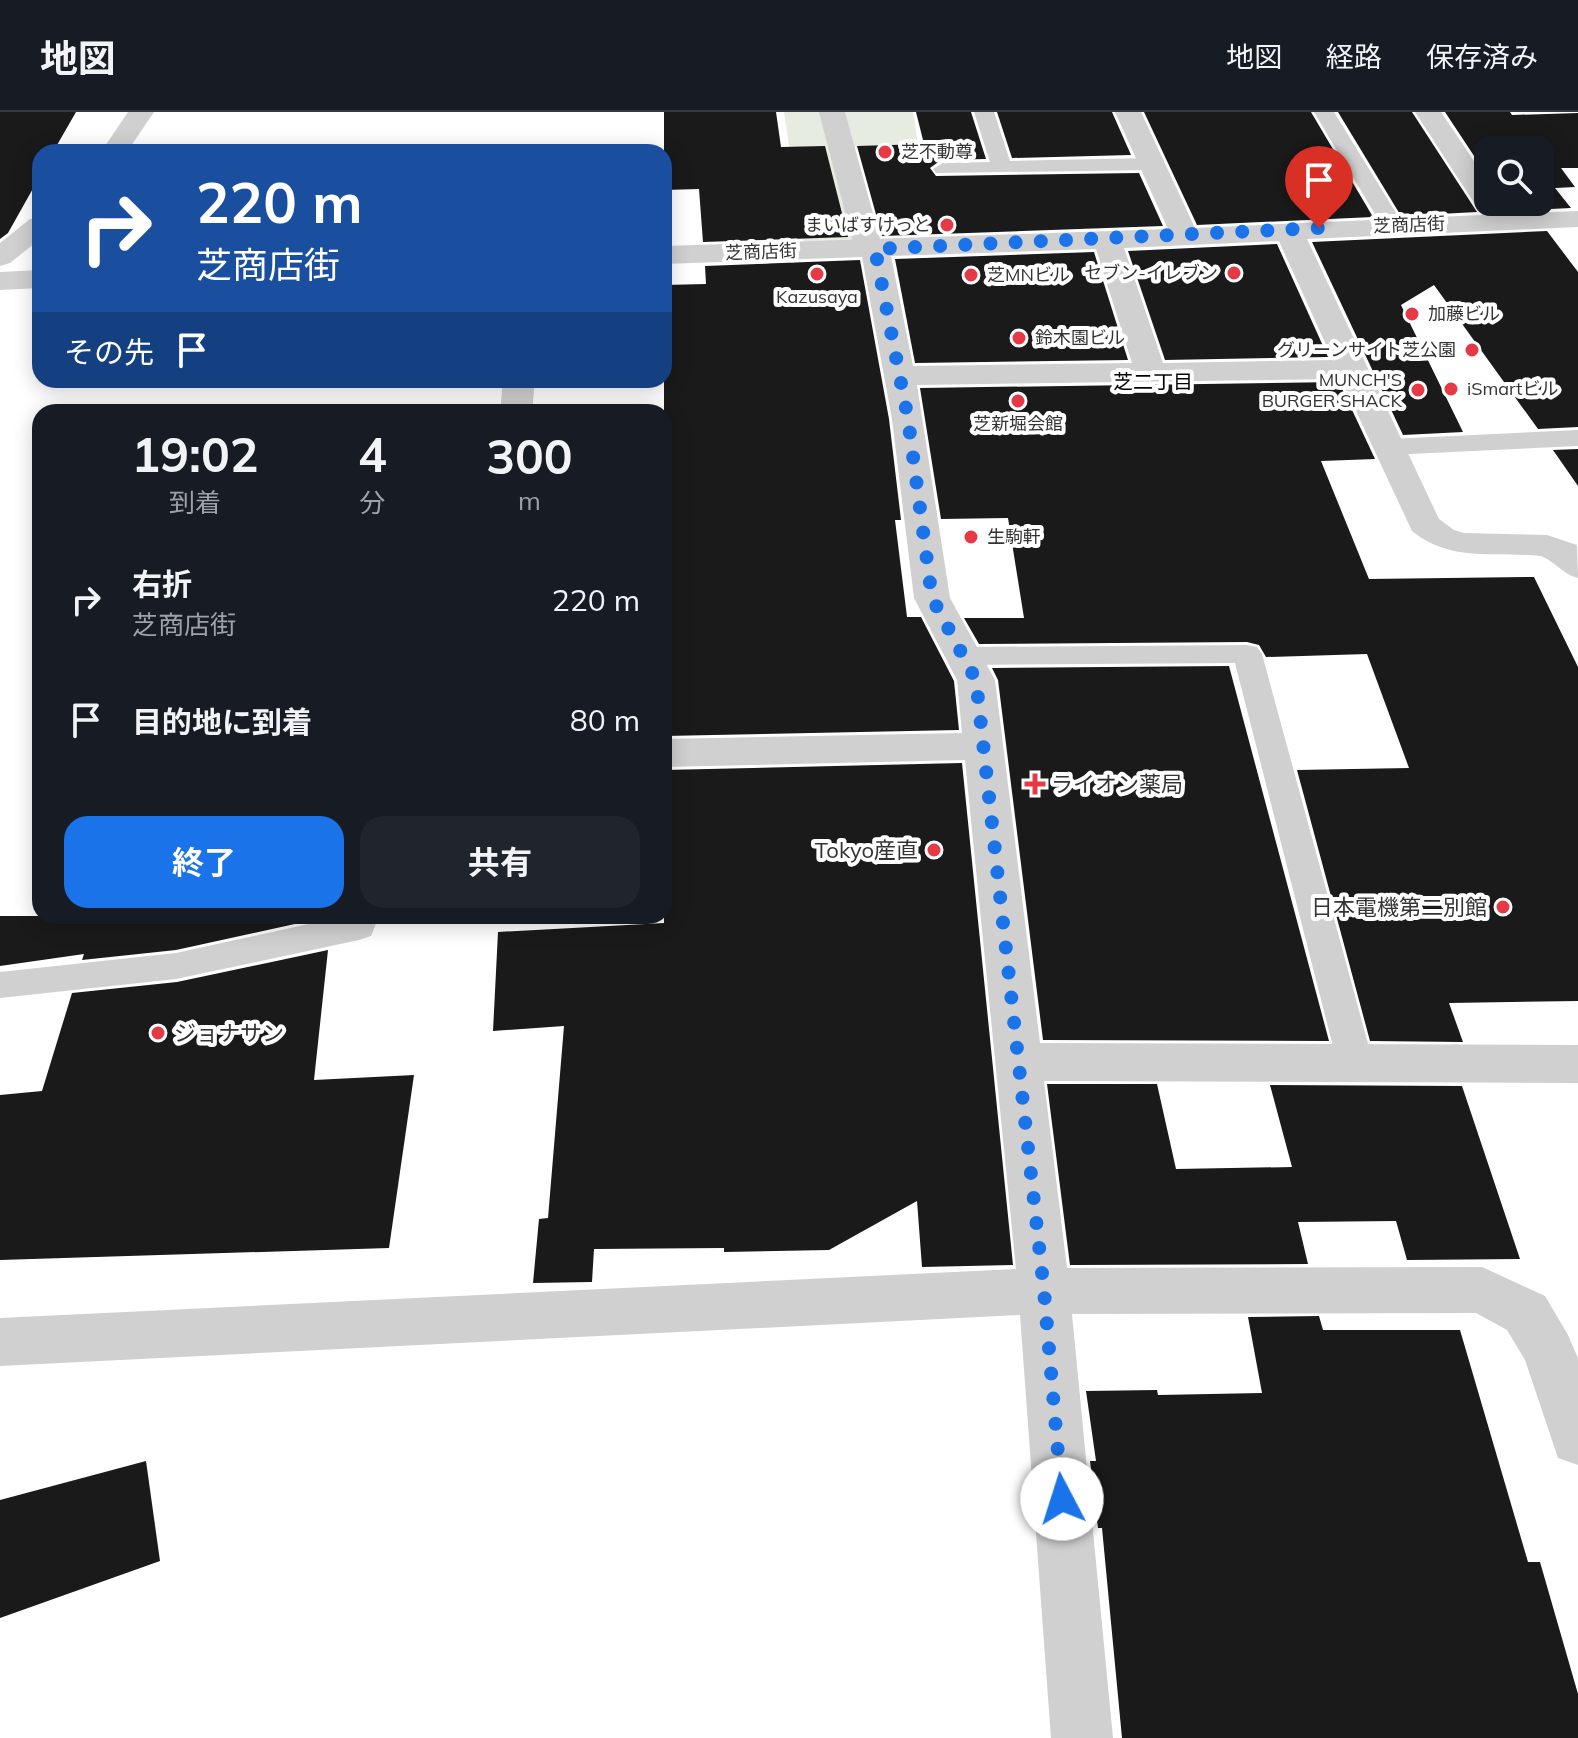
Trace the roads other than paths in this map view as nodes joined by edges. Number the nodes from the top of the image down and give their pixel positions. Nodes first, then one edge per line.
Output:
1 (141, 112) edge
2 (832, 112) edge
3 (984, 112) edge
4 (1128, 112) edge
5 (1324, 112) edge
6 (1428, 112) edge
7 (119, 144) edge
8 (1151, 164) junction
9 (1002, 168) junction
10 (943, 169) dead end
11 (1578, 219) edge
12 (1501, 222) junction
13 (1393, 226) junction
14 (32, 231) edge
15 (1289, 231) junction
16 (1185, 236) junction
17 (1107, 239) junction
18 (870, 244) junction
19 (672, 255) edge
20 (0, 257) edge
21 (32, 279) edge
22 (0, 281) edge
23 (1353, 369) junction
24 (1151, 373) junction
25 (899, 376) junction
26 (1578, 438) edge
27 (1389, 447) junction
28 (1578, 567) edge
29 (963, 656) junction
30 (983, 746) junction
31 (672, 753) edge
32 (360, 924) edge
33 (0, 985) edge
34 (1018, 1062) junction
35 (1355, 1062) junction
36 (1578, 1064) edge
37 (1044, 1291) junction
38 (0, 1342) edge
39 (1578, 1439) edge
40 (1082, 1738) edge

1 - 7 street
2 - 18 street
3 - 9 lane
4 - 8 street
5 - 13 lane
6 - 12 street
8 - 9 lane
8 - 16 street
9 - 10 lane
11 - 12 street, 芝商店街
12 - 13 street, 芝商店街
13 - 15 street, 芝商店街
14 - 20 street
15 - 16 street, 芝商店街
15 - 23 street
16 - 17 street, 芝商店街
17 - 18 street, 芝商店街
17 - 24 street
18 - 19 street, 芝商店街
18 - 25 street
21 - 22 street
23 - 24 street
23 - 27 street
24 - 25 street
25 - 29 street
26 - 27 lane
27 - 28 street
29 - 30 street
29 - 35 lane
30 - 31 street
30 - 34 street
32 - 33 lane
34 - 35 street
34 - 37 street
35 - 36 street
37 - 38 street
37 - 39 street
37 - 40 street

